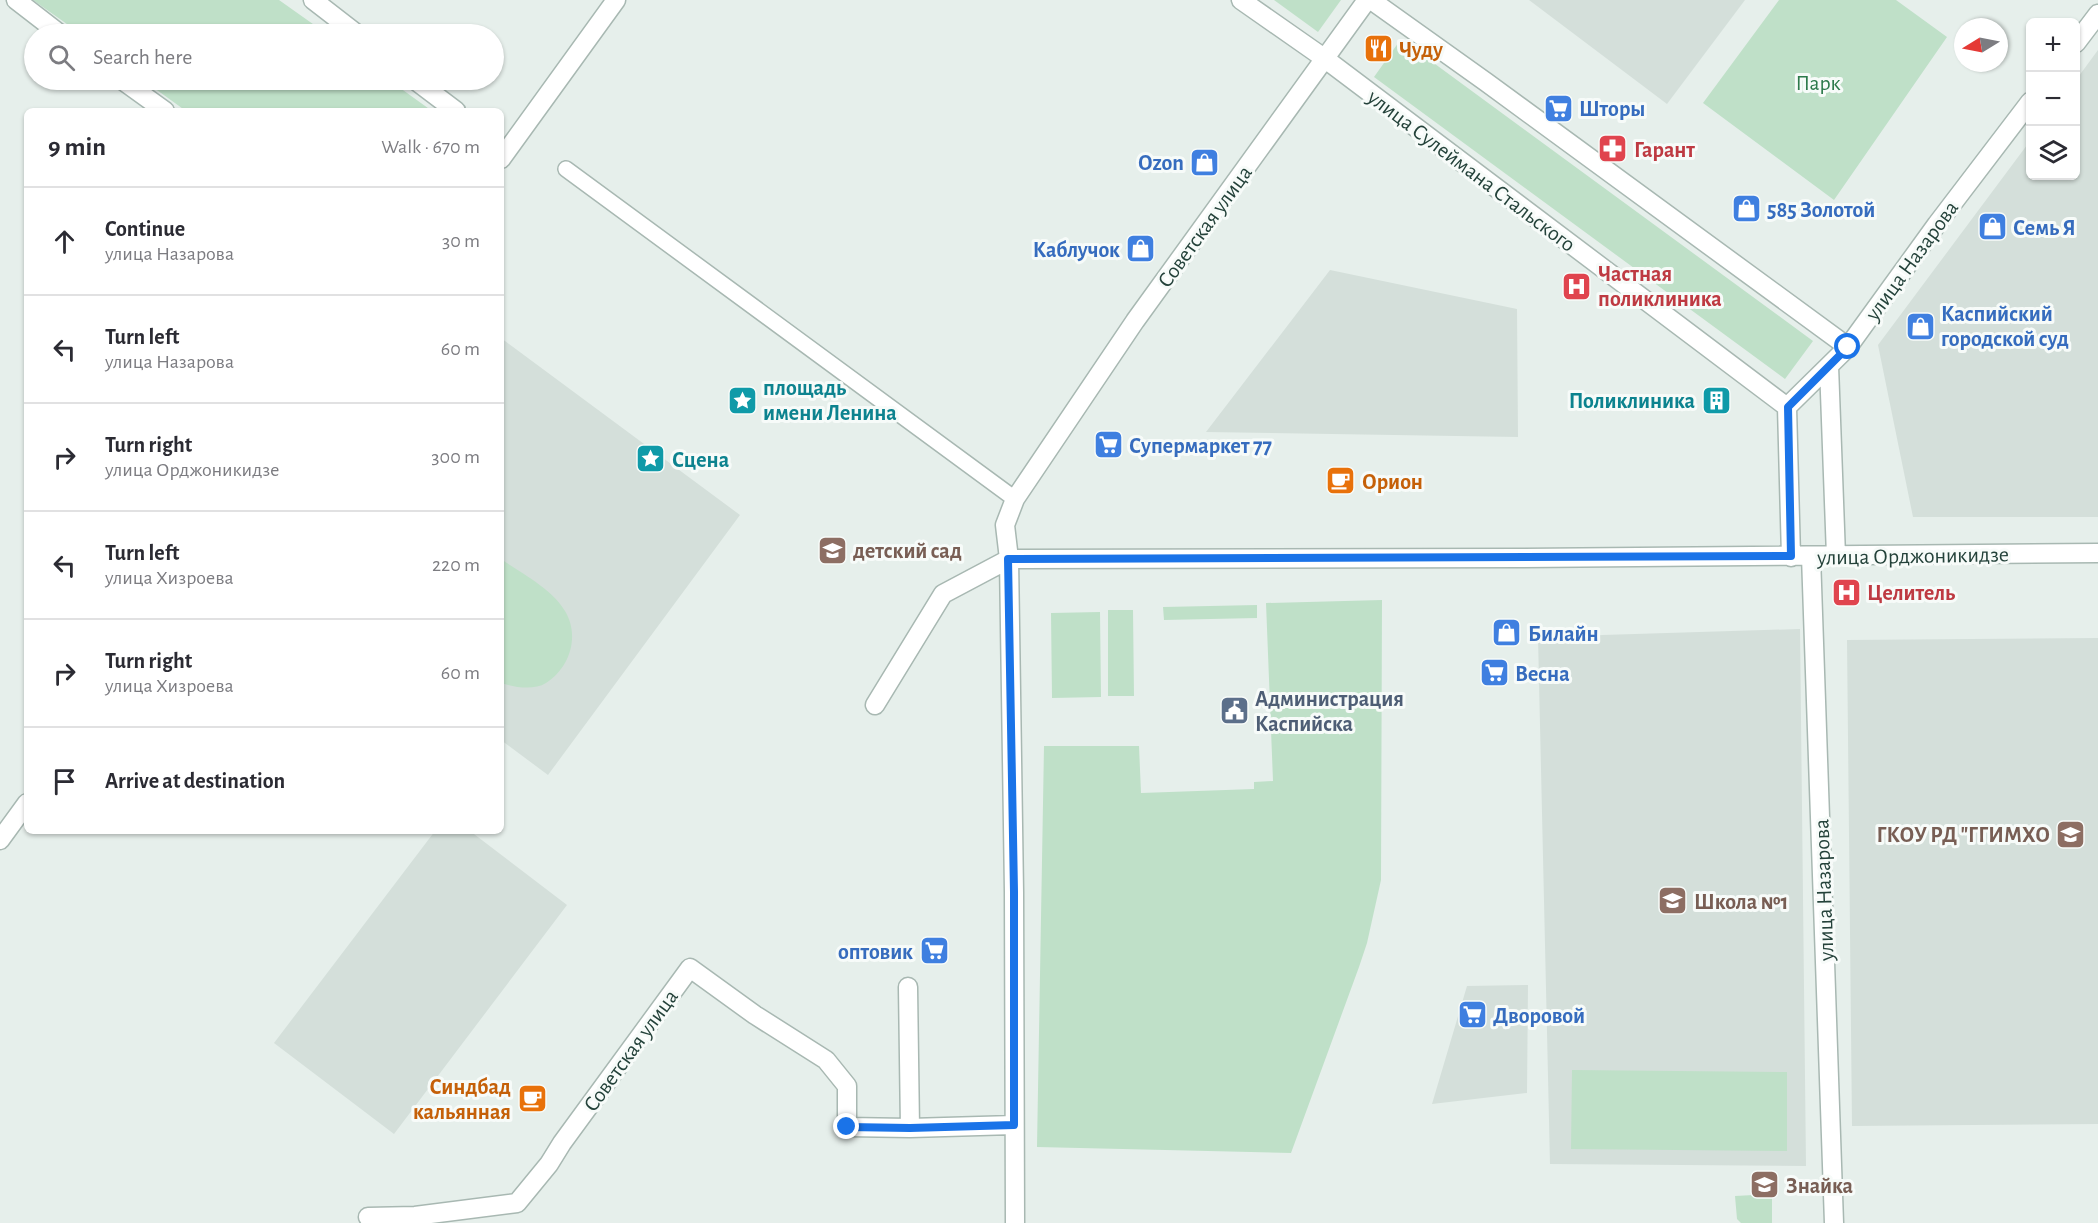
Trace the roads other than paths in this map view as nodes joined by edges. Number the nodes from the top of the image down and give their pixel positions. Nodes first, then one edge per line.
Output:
1 (16, 0) edge
2 (313, 0) edge
3 (616, 0) edge
4 (1241, 0) edge
5 (1369, 0) edge
6 (2098, 14) edge
7 (47, 24) edge
8 (344, 24) edge
9 (2080, 38) edge
10 (1324, 58) junction
11 (136, 90) edge
12 (429, 90) edge
13 (161, 108) edge
14 (452, 108) edge
15 (2026, 108) edge
16 (504, 150) edge
17 (566, 169) dead end
18 (1848, 347) junction
19 (1829, 366) junction
20 (1788, 407) junction
21 (1015, 499) junction
22 (2098, 553) edge
23 (1791, 556) junction
24 (1811, 556) junction
25 (1836, 556) junction
26 (1008, 559) junction
27 (875, 705) dead end
28 (24, 807) edge
29 (0, 840) edge
30 (908, 987) dead end
31 (1014, 1125) junction
32 (910, 1128) junction
33 (368, 1217) dead end
34 (1015, 1223) edge
35 (1834, 1223) edge

1 - 7 street
2 - 8 street
3 - 16 street
4 - 10 street, улица Сулеймана Стальского
5 - 10 street, Советская улица
5 - 18 street
6 - 9 street
10 - 20 street, улица Сулеймана Стальского
10 - 21 street, Советская улица
11 - 13 street
12 - 14 street
15 - 18 street, улица Назарова
17 - 21 street
18 - 19 street, улица Назарова
19 - 20 street, улица Назарова
19 - 25 street
20 - 23 street
21 - 26 street, Советская улица
22 - 25 street, улица Орджоникидзе
23 - 24 street, улица Орджоникидзе
23 - 26 street, улица Орджоникидзе
24 - 25 street, улица Орджоникидзе
24 - 35 street, улица Назарова
26 - 27 street
26 - 31 street, Советская улица
28 - 29 street
30 - 32 street
31 - 32 street
31 - 34 street, Советская улица
32 - 33 street, Советская улица

